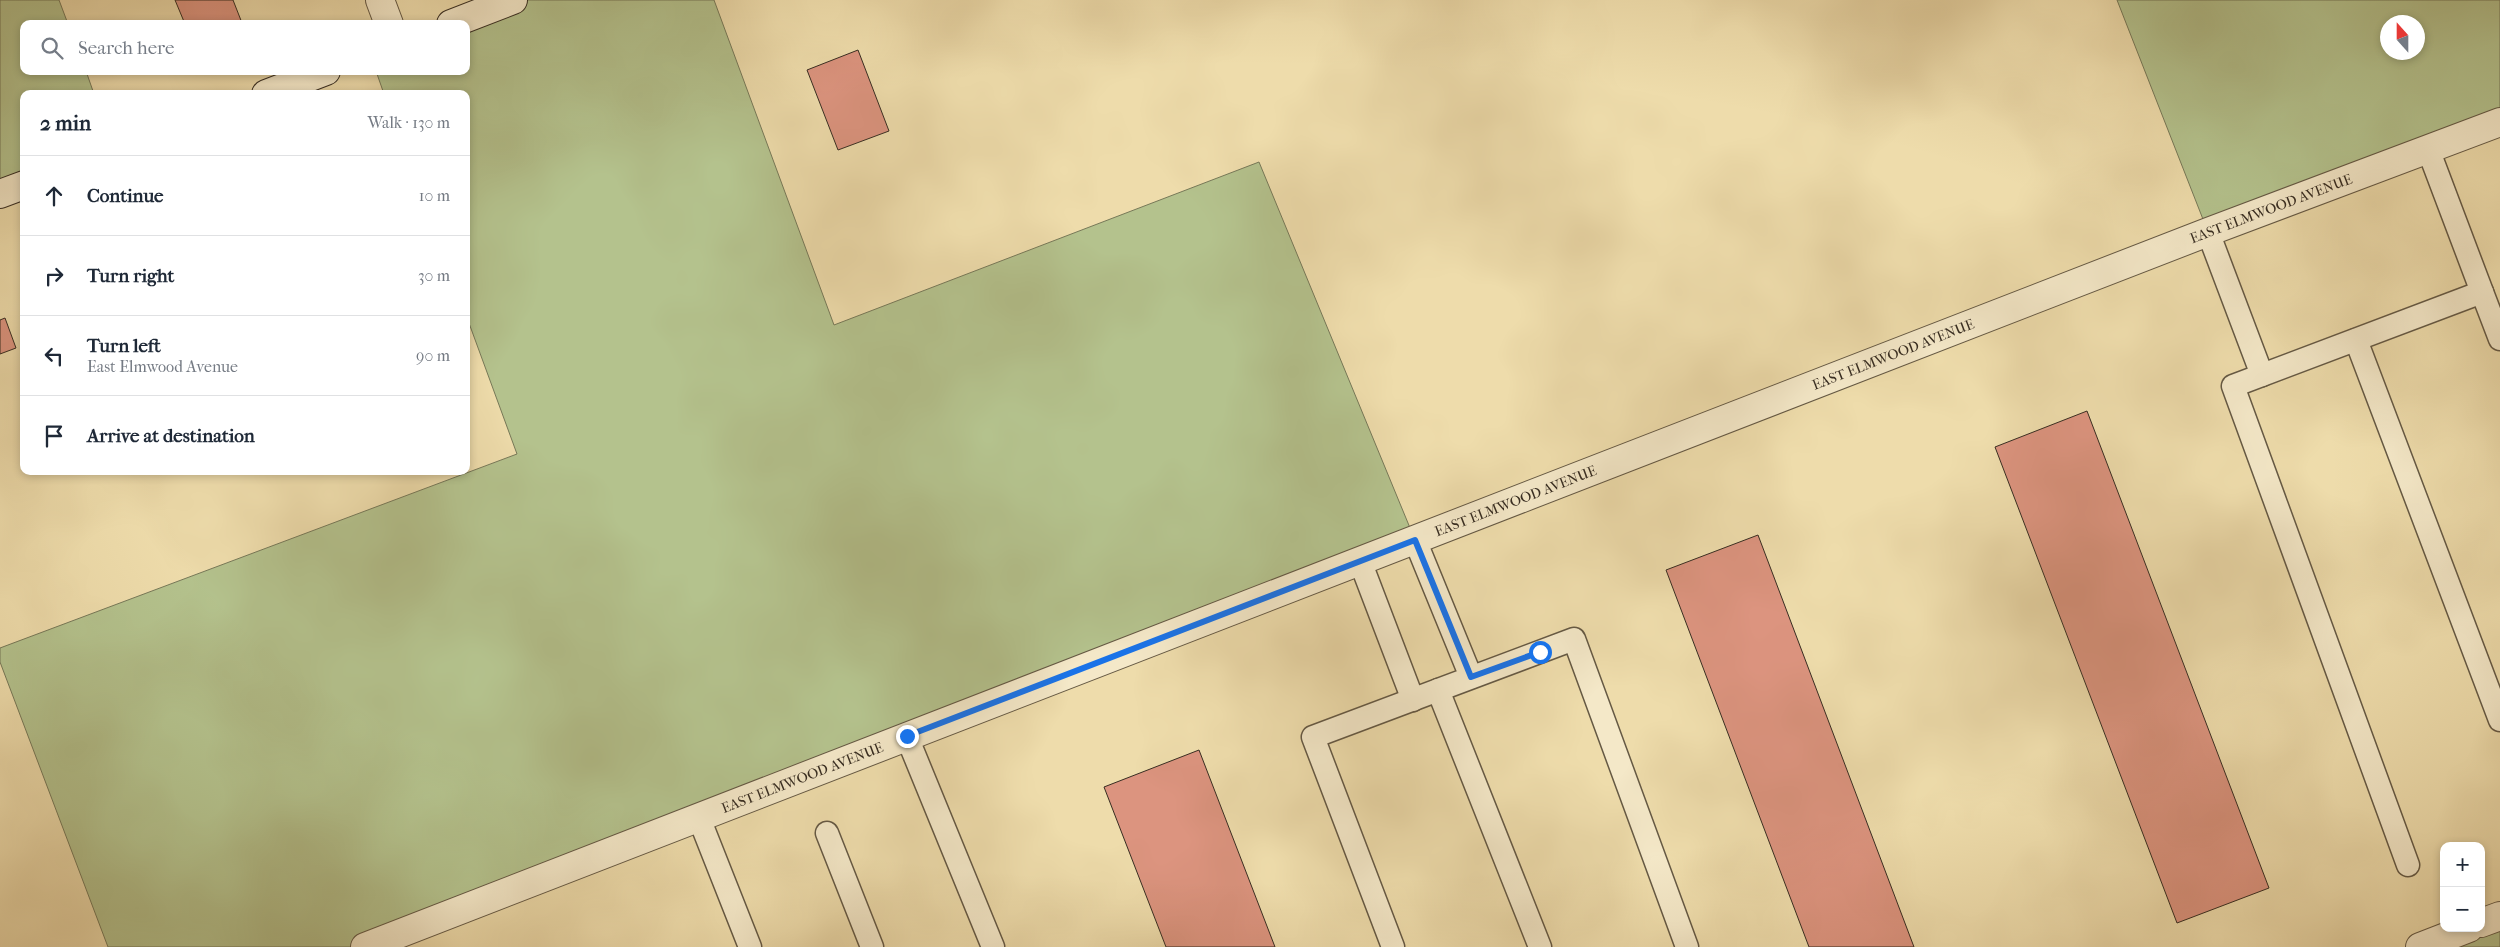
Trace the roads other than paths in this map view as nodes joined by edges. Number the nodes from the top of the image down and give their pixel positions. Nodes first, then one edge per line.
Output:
1 (380, 0) edge
2 (513, 0) edge
3 (388, 20) edge
4 (461, 20) edge
5 (316, 75) edge
6 (276, 90) edge
7 (2500, 122) edge
8 (2428, 149) junction
9 (20, 186) edge
10 (0, 194) edge
11 (2208, 232) junction
12 (2482, 292) junction
13 (2500, 339) edge
14 (2356, 340) junction
15 (2262, 375) junction
16 (1415, 540) junction
17 (1360, 561) junction
18 (1471, 677) junction
19 (1438, 690) junction
20 (1413, 700) junction
21 (2500, 720) edge
22 (907, 736) junction
23 (699, 818) junction
24 (827, 833) dead end
25 (2408, 866) dead end
26 (2500, 916) edge
27 (2485, 922) edge
28 (2458, 932) edge
29 (395, 942) edge
30 (365, 947) edge
31 (750, 947) edge
32 (872, 947) edge
33 (993, 947) edge
34 (1393, 947) edge
35 (1540, 947) edge
36 (1687, 947) edge
37 (2420, 947) edge

1 - 3 street
2 - 4 street
5 - 6 street
7 - 8 street, EAST ELMWOOD AVENUE
8 - 11 street, EAST ELMWOOD AVENUE
8 - 12 lane
9 - 10 street
11 - 15 lane
11 - 16 street, EAST ELMWOOD AVENUE
12 - 13 lane
12 - 14 lane
14 - 15 lane
14 - 21 lane
15 - 25 lane
16 - 17 street, EAST ELMWOOD AVENUE
16 - 18 lane
17 - 20 lane
17 - 22 street, EAST ELMWOOD AVENUE
18 - 19 lane
18 - 36 lane
19 - 20 lane
19 - 35 lane
20 - 34 lane
22 - 23 street, EAST ELMWOOD AVENUE
22 - 33 lane
23 - 29 street, EAST ELMWOOD AVENUE
23 - 31 lane
24 - 32 lane
26 - 27 street
28 - 37 street
29 - 30 street, EAST ELMWOOD AVENUE

